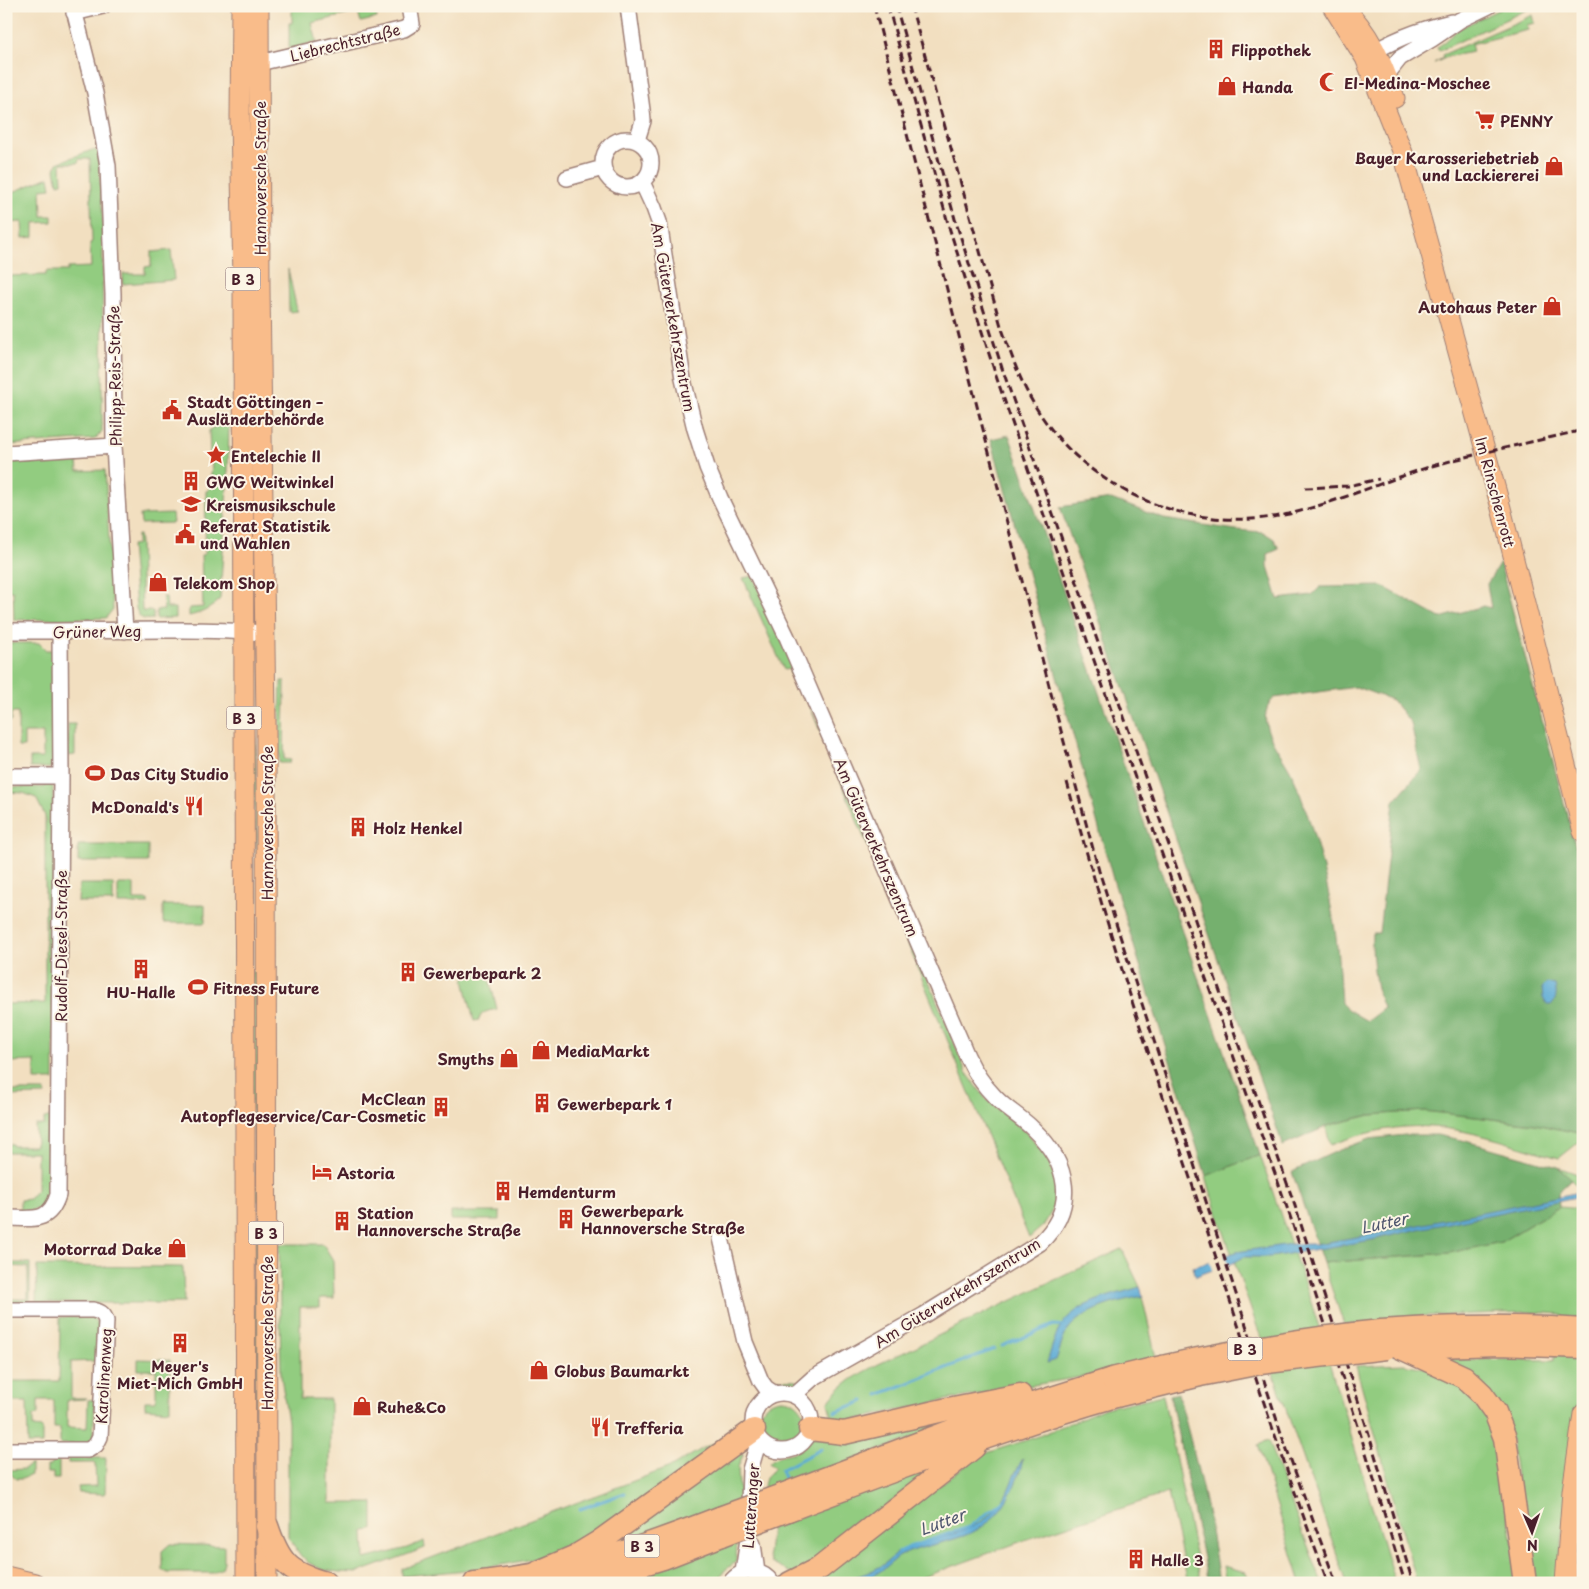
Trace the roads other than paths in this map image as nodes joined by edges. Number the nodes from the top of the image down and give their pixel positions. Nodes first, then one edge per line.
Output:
1 (103, 6) edge
2 (241, 6) edge
3 (259, 6) edge
4 (409, 6) edge
5 (628, 6) edge
6 (1332, 6) edge
7 (1342, 6) edge
8 (1489, 6) edge
9 (74, 10) edge
10 (1460, 20) junction
11 (1370, 54) junction
12 (259, 63) junction
13 (1382, 81) junction
14 (637, 140) junction
15 (604, 168) junction
16 (567, 178) dead end
17 (642, 182) junction
18 (114, 446) junction
19 (6, 454) edge
20 (243, 628) junction
21 (125, 630) junction
22 (265, 630) junction
23 (6, 631) edge
24 (60, 632) junction
25 (6, 776) edge
26 (61, 776) junction
27 (1583, 832) edge
28 (6, 1218) edge
29 (721, 1238) dead end
30 (6, 1310) edge
31 (1583, 1330) edge
32 (1559, 1337) junction
33 (745, 1342) junction
34 (1388, 1342) junction
35 (1583, 1347) edge
36 (1114, 1388) junction
37 (1078, 1389) junction
38 (775, 1394) junction
39 (800, 1400) junction
40 (759, 1403) junction
41 (1006, 1412) junction
42 (1583, 1414) edge
43 (810, 1429) junction
44 (756, 1435) junction
45 (986, 1437) junction
46 (6, 1450) edge
47 (773, 1450) junction
48 (934, 1455) junction
49 (785, 1502) junction
50 (267, 1526) junction
51 (722, 1526) junction
52 (750, 1572) junction
53 (534, 1574) junction
54 (6, 1576) edge
55 (35, 1583) edge
56 (246, 1583) edge
57 (267, 1583) edge
58 (326, 1583) edge
59 (475, 1583) edge
60 (582, 1583) edge
61 (730, 1583) edge
62 (772, 1583) edge
63 (790, 1583) edge
64 (1525, 1583) edge
65 (1565, 1583) edge

1 - 9 street
2 - 20 main road, Hannoversche Straße / B 3
3 - 12 main road, B 3
4 - 12 street, Liebrechtstraße
5 - 14 street
6 - 11 main road
7 - 11 main road
8 - 10 street
9 - 18 street, Philipp-Reis-Straße
10 - 11 street
10 - 13 street
11 - 13 main road, Im Rinschenrott
12 - 22 main road, Hannoversche Straße / B 3
13 - 27 main road, Im Rinschenrott
14 - 15 street
14 - 17 street
15 - 16 street
15 - 17 street
17 - 39 street, Am Güterverkehrszentrum
18 - 19 street
18 - 21 street, Philipp-Reis-Straße
20 - 21 street, Grüner Weg
20 - 22 street, Grüner Weg
20 - 56 main road, Hannoversche Straße / B 3
21 - 24 street, Grüner Weg
22 - 50 main road, Hannoversche Straße / B 3
23 - 24 street, Grüner Weg
24 - 26 street, Rudolf-Diesel-Straße
25 - 26 street
26 - 28 street, Rudolf-Diesel-Straße
29 - 33 street, Lutteranger
30 - 46 street, Karolinenweg
31 - 32 highway, B 3
32 - 34 highway, B 3
32 - 35 highway, B 3
33 - 38 street, Lutteranger
33 - 40 street, Lutteranger
34 - 36 highway, B 3, bridge
34 - 64 highway, B 3
36 - 37 highway, B 3
36 - 45 highway, B 3
37 - 41 highway, B 3
37 - 43 highway
38 - 39 street
38 - 40 street
39 - 43 street
40 - 44 street, Lutteranger
41 - 48 highway, B 3
41 - 49 highway, B 3
42 - 65 main road
43 - 47 street, Lutteranger
44 - 47 street, Lutteranger
44 - 52 street, Lutteranger
44 - 53 highway
45 - 48 highway, B 3
45 - 63 highway
47 - 52 street, Lutteranger
48 - 49 highway, B 3
49 - 51 highway, B 3, bridge
50 - 57 main road, Hannoversche Straße / B 3
50 - 58 highway, B 3
51 - 53 highway, B 3
51 - 60 highway, B 3
52 - 61 street
52 - 62 street
53 - 59 highway, B 3
54 - 55 main road

